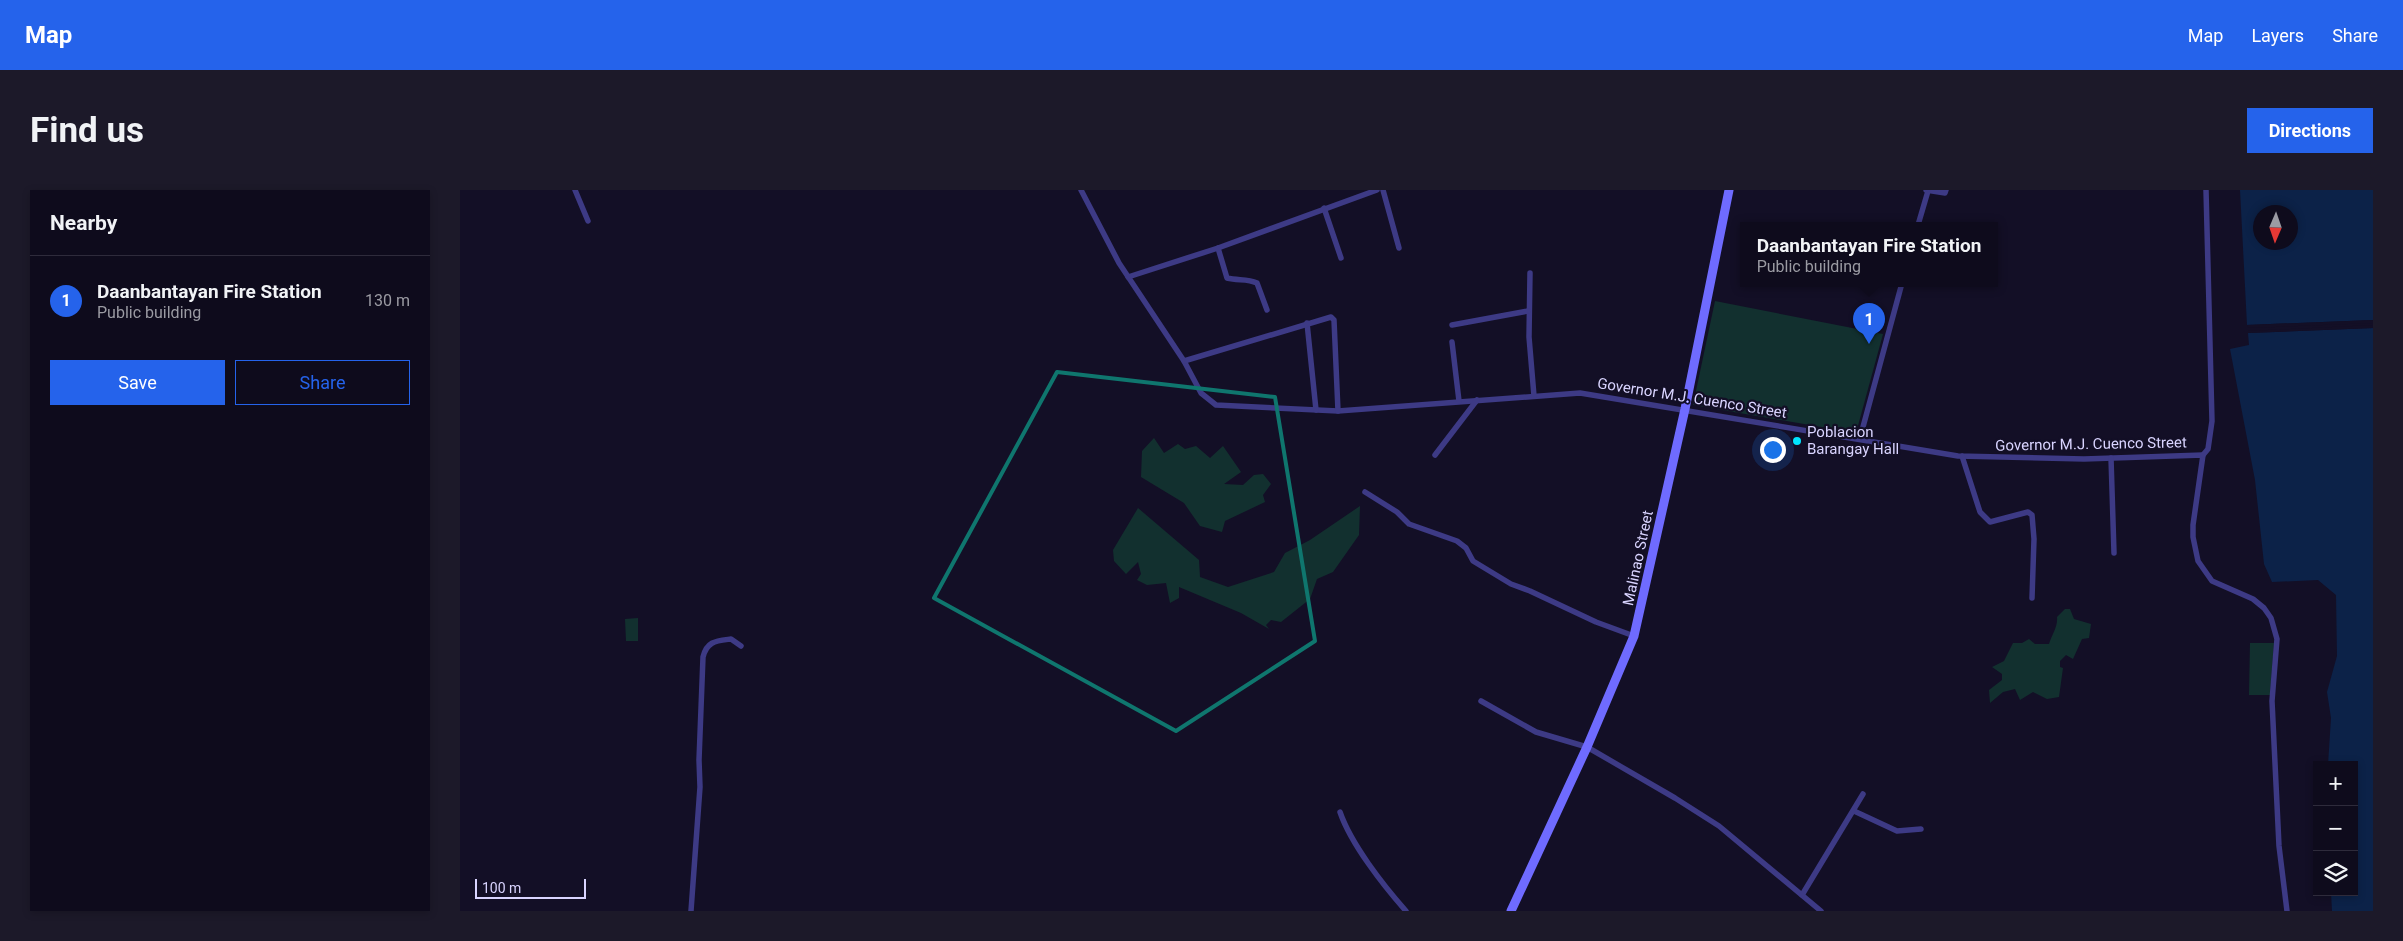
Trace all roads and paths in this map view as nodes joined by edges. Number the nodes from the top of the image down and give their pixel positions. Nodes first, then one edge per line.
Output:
1 (575, 190) edge
2 (1081, 190) edge
3 (1377, 190) edge
4 (1383, 190) edge
5 (1729, 190) edge
6 (1926, 190) edge
7 (2206, 190) edge
8 (1946, 192) edge
9 (1324, 208) junction
10 (588, 221) dead end
11 (1919, 222) edge
12 (1218, 248) junction
13 (1398, 248) dead end
14 (1342, 258) dead end
15 (1530, 273) dead end
16 (1128, 277) junction
17 (1901, 287) edge
18 (1267, 310) dead end
19 (1528, 311) junction
20 (1307, 323) junction
21 (1452, 324) dead end
22 (1452, 342) dead end
23 (1184, 361) junction
24 (1534, 396) junction
25 (1477, 400) junction
26 (1459, 401) junction
27 (1685, 409) junction
28 (1316, 410) junction
29 (1338, 411) junction
30 (1860, 438) junction
31 (1435, 455) dead end
32 (2203, 455) junction
33 (1962, 456) junction
34 (2111, 458) junction
35 (1365, 492) dead end
36 (2114, 553) dead end
37 (2032, 598) dead end
38 (1634, 636) junction
39 (741, 646) dead end
40 (1481, 701) dead end
41 (1587, 747) junction
42 (1864, 794) dead end
43 (1854, 811) junction
44 (1340, 812) dead end
45 (1921, 829) dead end
46 (1802, 895) junction
47 (691, 911) edge
48 (1406, 911) edge
49 (1512, 911) edge
50 (1821, 911) edge
51 (2287, 911) edge

1 - 10 street
2 - 16 street
3 - 9 street
4 - 13 street
5 - 27 main road, Malinao Street
6 - 8 street
6 - 11 street
7 - 32 street
9 - 12 street
9 - 14 street
12 - 16 street
12 - 18 street
15 - 19 street
16 - 23 street
17 - 30 street
19 - 21 street
19 - 24 street
20 - 23 street
20 - 28 street
20 - 29 street
22 - 26 street
23 - 28 street, Governor M.J. Cuenco Street
24 - 25 street, Governor M.J. Cuenco Street
24 - 27 street, Governor M.J. Cuenco Street
25 - 26 street, Governor M.J. Cuenco Street
25 - 31 street
26 - 29 street, Governor M.J. Cuenco Street
27 - 30 street, Governor M.J. Cuenco Street
27 - 38 main road, Malinao Street
28 - 29 street, Governor M.J. Cuenco Street
30 - 33 street, Governor M.J. Cuenco Street
32 - 34 street, Governor M.J. Cuenco Street
32 - 51 street, Governor M.J. Cuenco Street
33 - 34 street, Governor M.J. Cuenco Street
33 - 37 street
34 - 36 street
35 - 38 street
38 - 41 main road, Malinao Street
39 - 47 street
40 - 41 street
41 - 46 street
41 - 49 main road, Malinao Street
42 - 43 street
43 - 45 street
43 - 46 street
44 - 48 street
46 - 50 street

